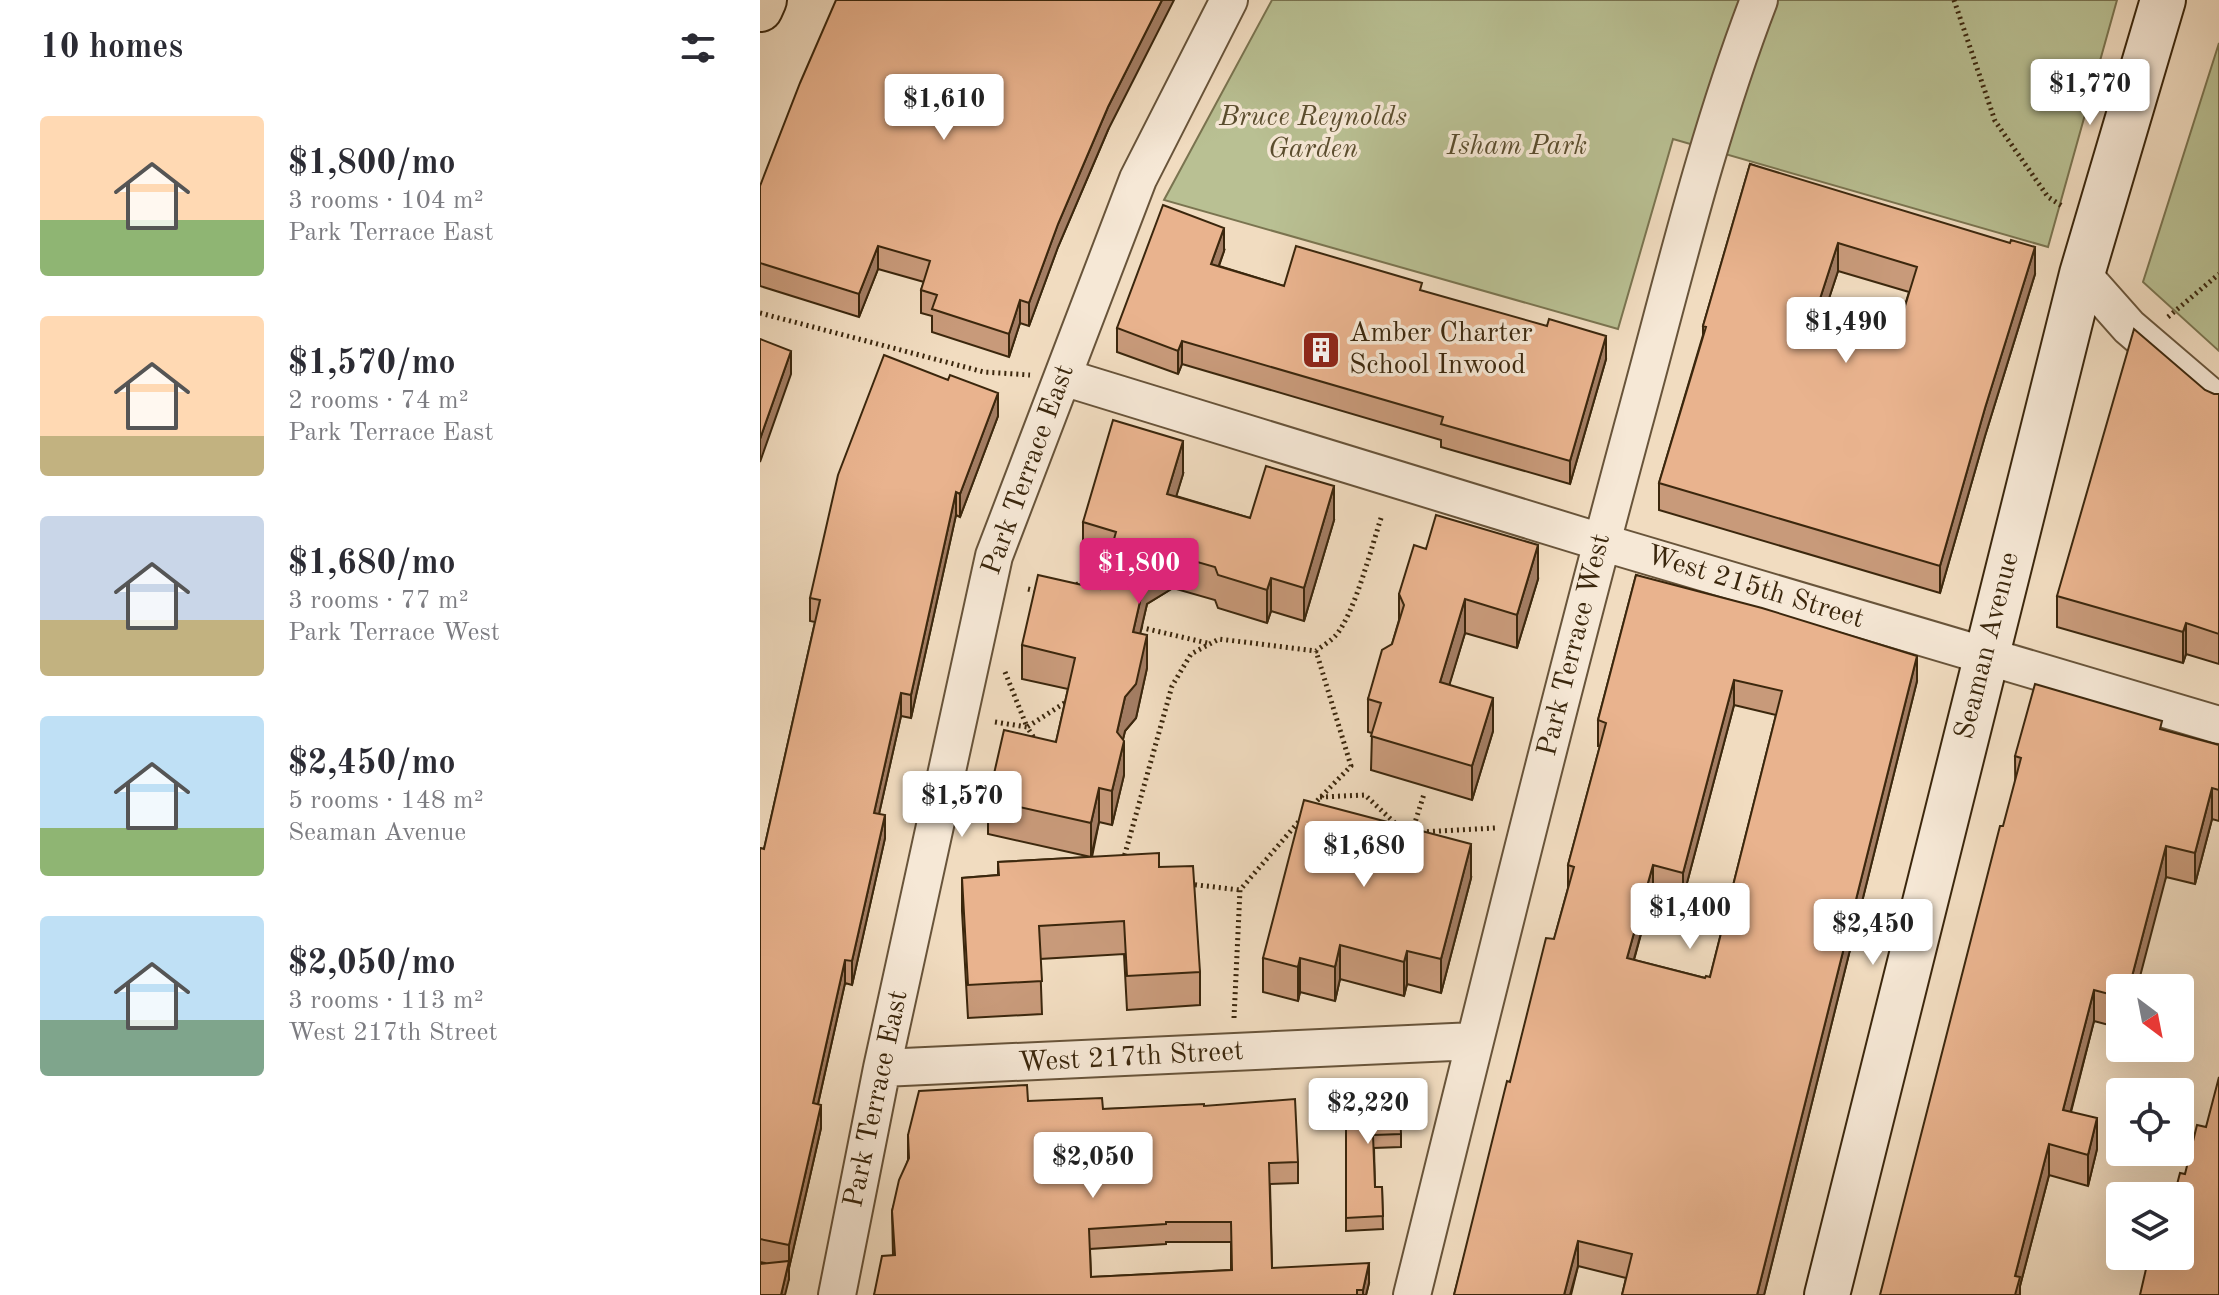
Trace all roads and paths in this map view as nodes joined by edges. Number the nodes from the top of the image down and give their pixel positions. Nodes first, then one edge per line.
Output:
1 (764, 0) edge
2 (1229, 0) edge
3 (1759, 0) edge
4 (1954, 0) edge
5 (2163, 0) edge
6 (760, 9) edge
7 (2070, 211) dead end
8 (2082, 274) junction
9 (2218, 274) edge
10 (760, 313) edge
11 (2166, 318) dead end
12 (1047, 376) junction
13 (2219, 404) edge
14 (1382, 515) dead end
15 (1601, 542) junction
16 (1103, 573) edge
17 (1028, 589) dead end
18 (1065, 589) edge
19 (1052, 595) edge
20 (1132, 626) edge
21 (1208, 643) junction
22 (1316, 651) junction
23 (1985, 656) junction
24 (1005, 672) dead end
25 (1066, 702) edge
26 (995, 722) dead end
27 (2219, 725) edge
28 (1027, 727) junction
29 (1040, 748) edge
30 (1424, 794) edge
31 (1319, 797) junction
32 (1504, 827) dead end
33 (1411, 833) junction
34 (1119, 875) edge
35 (1180, 883) edge
36 (1240, 890) junction
37 (1233, 1021) dead end
38 (1475, 1041) junction
39 (882, 1068) junction
40 (837, 1295) edge
41 (1412, 1295) edge
42 (1827, 1295) edge

1 - 6 main road
2 - 12 street, Park Terrace East
3 - 15 street, Park Terrace West
4 - 7 path
5 - 8 street, Seaman Avenue
8 - 13 street
8 - 23 street, Seaman Avenue
9 - 11 path
10 - 12 path
12 - 15 street, West 215th Street
12 - 39 street, Park Terrace East
14 - 22 path
15 - 23 street, West 215th Street
15 - 38 street, Park Terrace West
16 - 18 path
17 - 19 path
20 - 21 path
21 - 22 path
21 - 34 path
22 - 31 path
23 - 27 street, West 215th Street
23 - 42 street, Seaman Avenue
24 - 28 path
25 - 28 path
26 - 28 path
28 - 29 path
30 - 33 path
31 - 33 path
31 - 36 path
32 - 33 path
35 - 36 path
36 - 37 path
38 - 39 street, West 217th Street
38 - 41 street, Park Terrace West
39 - 40 street, Park Terrace East

